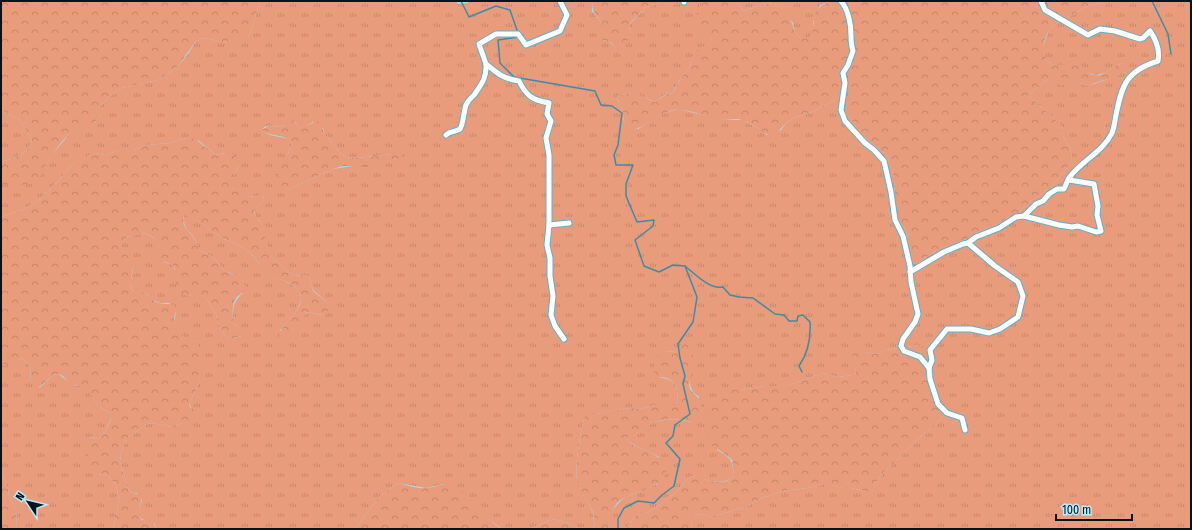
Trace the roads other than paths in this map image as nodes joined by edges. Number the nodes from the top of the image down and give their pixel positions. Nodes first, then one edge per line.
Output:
1 (560, 1) edge
2 (841, 1) edge
3 (1041, 1) edge
4 (486, 64) junction
5 (446, 135) dead end
6 (1068, 180) junction
7 (1024, 216) junction
8 (569, 223) dead end
9 (549, 225) junction
10 (968, 243) junction
11 (910, 272) junction
12 (564, 339) dead end
13 (929, 368) junction
14 (965, 430) dead end

1 - 4 street
2 - 11 street
3 - 6 street
4 - 5 street
4 - 9 street
6 - 7 street
6 - 7 street
7 - 10 street
8 - 9 street
9 - 12 street
10 - 11 street
10 - 13 street
11 - 13 street
13 - 14 street

